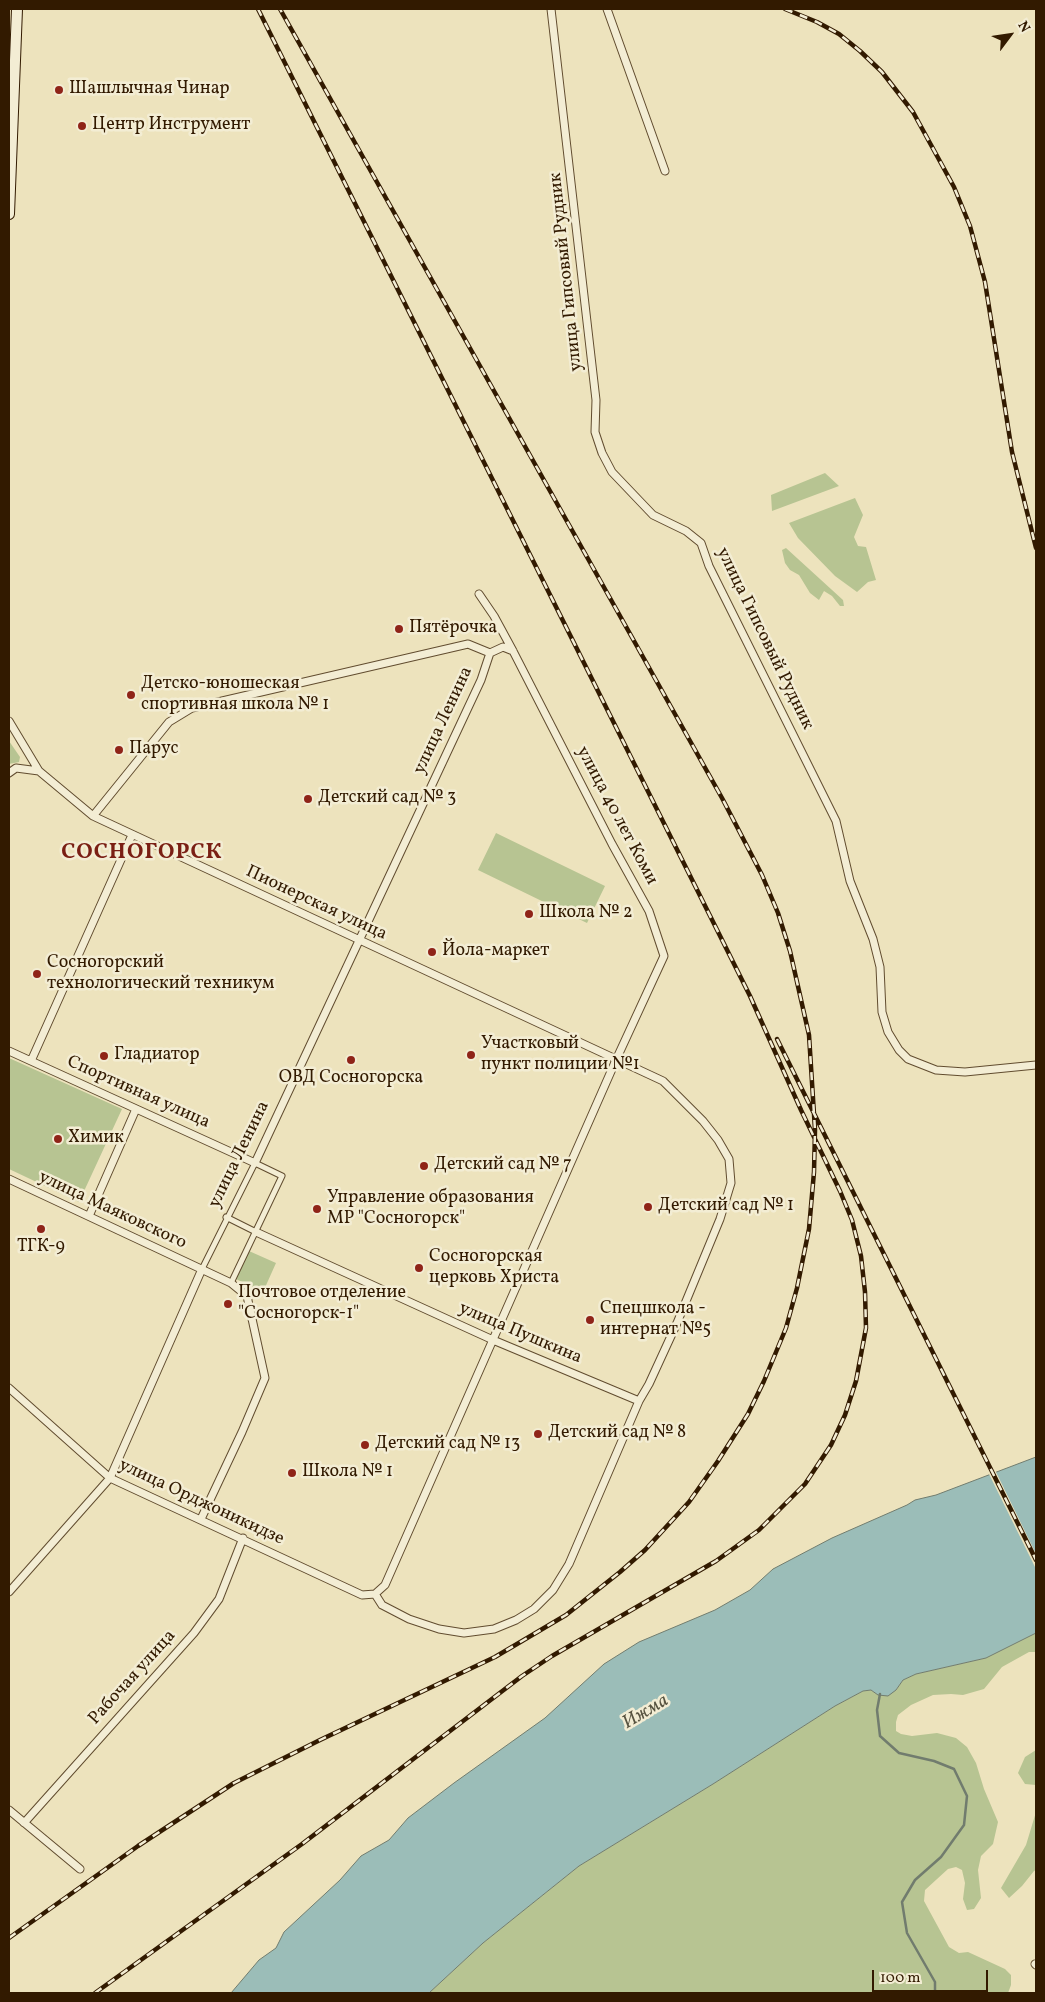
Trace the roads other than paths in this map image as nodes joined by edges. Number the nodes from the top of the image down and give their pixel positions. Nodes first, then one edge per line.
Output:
1 (17, 9) edge
2 (551, 9) edge
3 (607, 9) edge
4 (665, 171) dead end
5 (9, 214) edge
6 (479, 594) dead end
7 (513, 651) junction
8 (490, 653) junction
9 (9, 721) edge
10 (39, 771) junction
11 (9, 773) edge
12 (93, 816) junction
13 (132, 835) junction
14 (358, 940) junction
15 (9, 1050) edge
16 (616, 1060) junction
17 (31, 1061) junction
18 (1036, 1065) edge
19 (136, 1109) junction
20 (255, 1163) junction
21 (9, 1179) edge
22 (89, 1216) junction
23 (226, 1217) junction
24 (256, 1232) junction
25 (202, 1269) junction
26 (231, 1284) junction
27 (492, 1340) junction
28 (9, 1388) edge
29 (638, 1401) junction
30 (110, 1478) junction
31 (201, 1519) junction
32 (242, 1538) junction
33 (9, 1592) edge
34 (375, 1594) junction
35 (9, 1810) edge
36 (24, 1823) junction
37 (80, 1869) dead end

1 - 5 main road
2 - 18 street, улица Гипсовый Рудник
3 - 4 street
6 - 7 street, улица 40 лет Коми
7 - 8 street
7 - 16 street, улица 40 лет Коми
8 - 12 street
8 - 14 street, улица Ленина
9 - 10 street, Пионерская улица
10 - 11 street
10 - 12 street, Пионерская улица
12 - 13 street, Пионерская улица
13 - 14 street, Пионерская улица
13 - 17 street
14 - 16 street, Пионерская улица
14 - 20 street, улица Ленина
15 - 17 street, Спортивная улица
16 - 27 street, улица 40 лет Коми
16 - 29 street, Пионерская улица
17 - 19 street, Спортивная улица
19 - 20 street, Спортивная улица
19 - 22 street
20 - 23 street, улица Ленина
20 - 24 street
21 - 22 street, улица Маяковского
22 - 25 street, улица Маяковского
23 - 24 street, улица Пушкина
23 - 25 street, улица Ленина
24 - 26 street
24 - 27 street, улица Пушкина
25 - 26 street, улица Маяковского
25 - 30 street, улица Ленина
26 - 31 street, улица Маяковского
27 - 29 street, улица Пушкина
27 - 34 street, улица 40 лет Коми
28 - 30 street, улица Орджоникидзе
29 - 34 street, Пионерская улица
30 - 31 street, улица Орджоникидзе
30 - 33 street, улица Ленина
31 - 32 street, улица Орджоникидзе
32 - 34 street, улица Орджоникидзе
32 - 36 street, Рабочая улица
35 - 36 street
36 - 37 street

